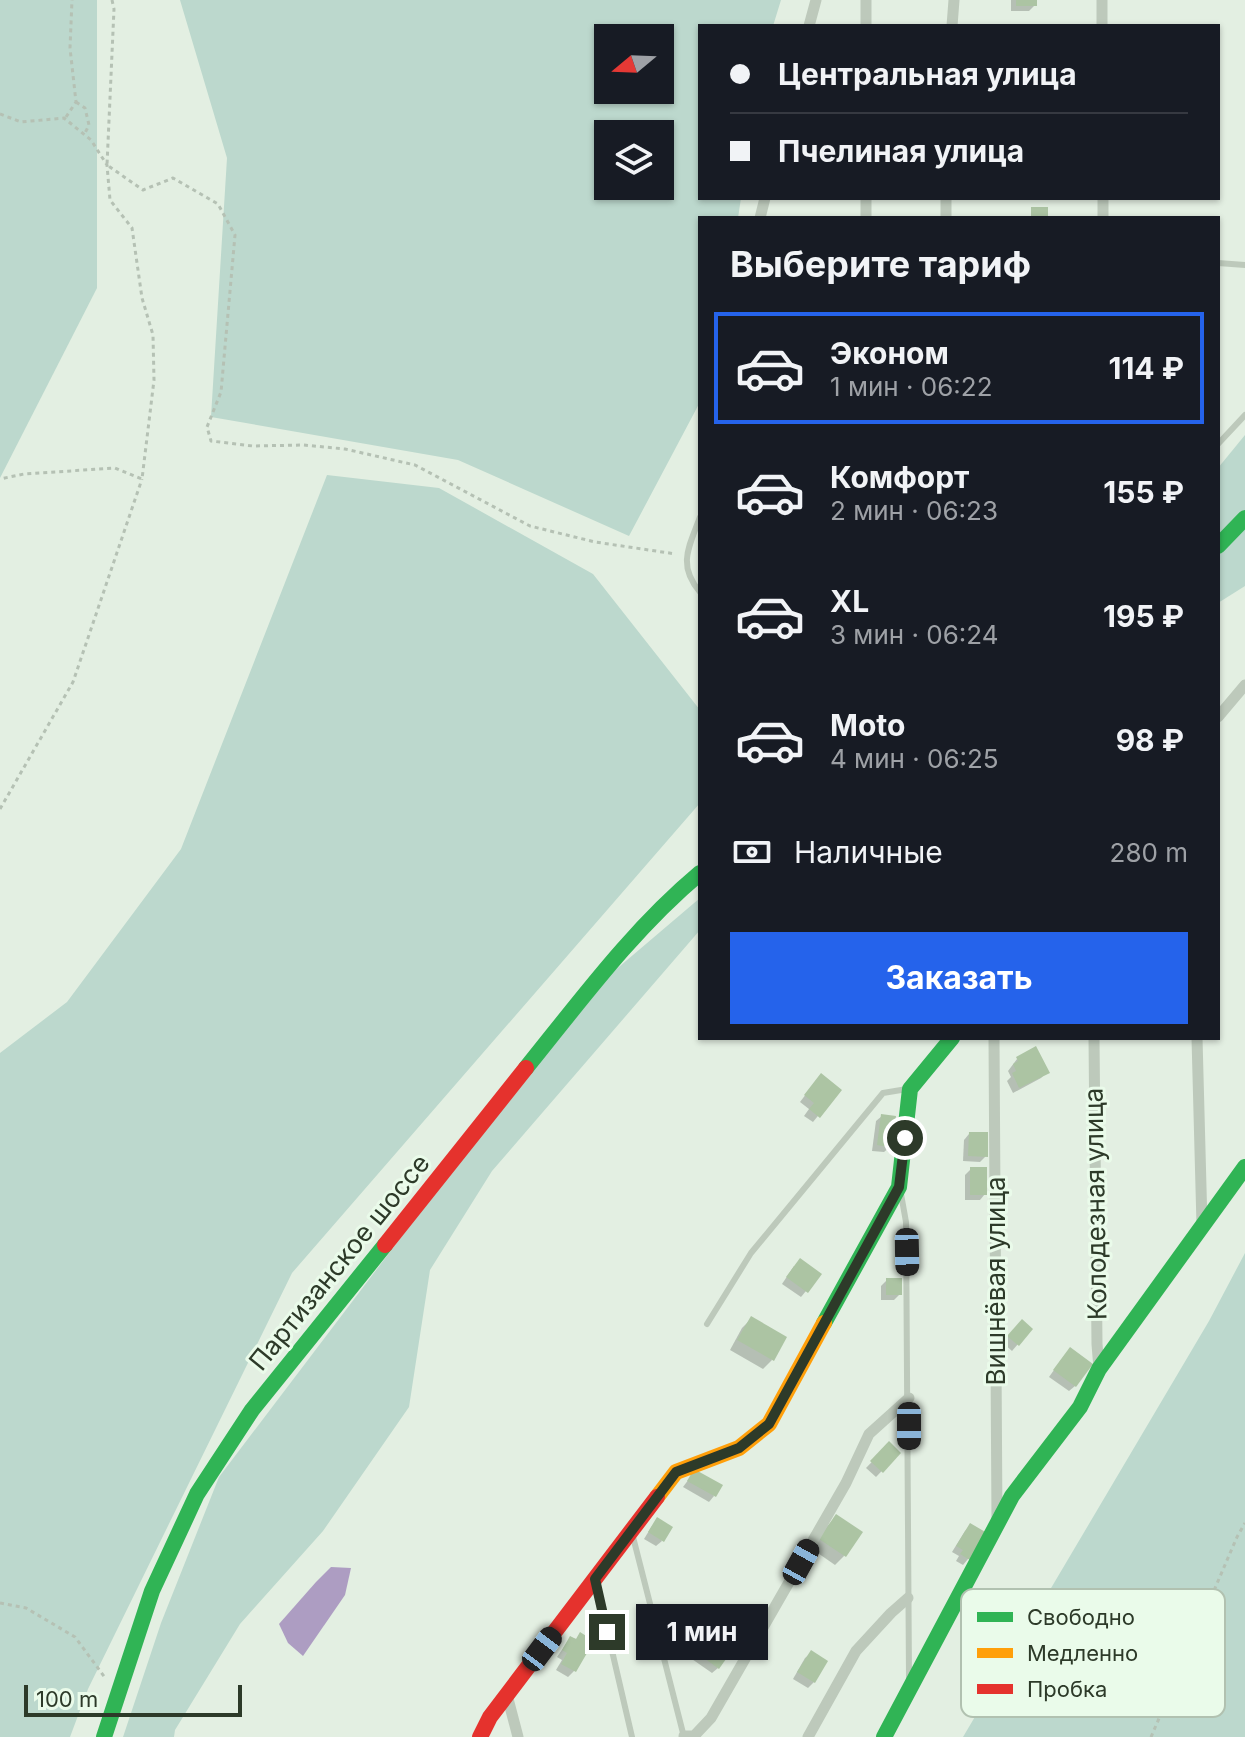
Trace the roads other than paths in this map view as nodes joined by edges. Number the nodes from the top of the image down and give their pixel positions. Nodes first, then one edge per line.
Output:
1 (816, 0) edge
2 (866, 0) edge
3 (954, 0) edge
4 (1102, 0) edge
5 (810, 24) edge
6 (866, 24) edge
7 (952, 24) edge
8 (1102, 24) edge
9 (1220, 263) edge
10 (1245, 265) edge
11 (1245, 415) edge
12 (1220, 442) edge
13 (1245, 518) edge
14 (698, 522) edge
15 (1220, 544) edge
16 (698, 589) edge
17 (1245, 685) edge
18 (1220, 715) edge
19 (698, 875) edge
20 (950, 1040) edge
21 (994, 1040) edge
22 (1094, 1040) edge
23 (1197, 1040) edge
24 (910, 1089) junction
25 (1245, 1167) edge
26 (899, 1187) junction
27 (1202, 1229) junction
28 (707, 1324) dead end
29 (1099, 1369) junction
30 (909, 1398) junction
31 (997, 1524) junction
32 (631, 1529) junction
33 (595, 1579) junction
34 (962, 1589) edge
35 (961, 1592) edge
36 (908, 1598) junction
37 (909, 1689) junction
38 (507, 1695) junction
39 (684, 1736) edge
40 (104, 1737) edge
41 (480, 1737) edge
42 (518, 1737) edge
43 (632, 1737) edge
44 (808, 1737) edge
45 (884, 1737) edge

1 - 5 street
2 - 6 street
3 - 7 street
4 - 8 street
9 - 10 lane
11 - 12 lane
13 - 15 street
14 - 16 lane
17 - 18 street
19 - 40 street, Партизанское шоссе
20 - 24 street
21 - 31 street, Вишнёвая улица
22 - 29 street, Колодезная улица
23 - 27 street
24 - 26 street
24 - 28 lane
25 - 27 street
26 - 30 lane
26 - 32 street
27 - 29 street
29 - 31 street
30 - 36 lane
30 - 39 street
31 - 34 street
32 - 33 street
32 - 39 lane
33 - 38 street
33 - 43 lane
35 - 37 street
36 - 37 lane
36 - 44 street
37 - 45 street
38 - 41 street
38 - 42 street

